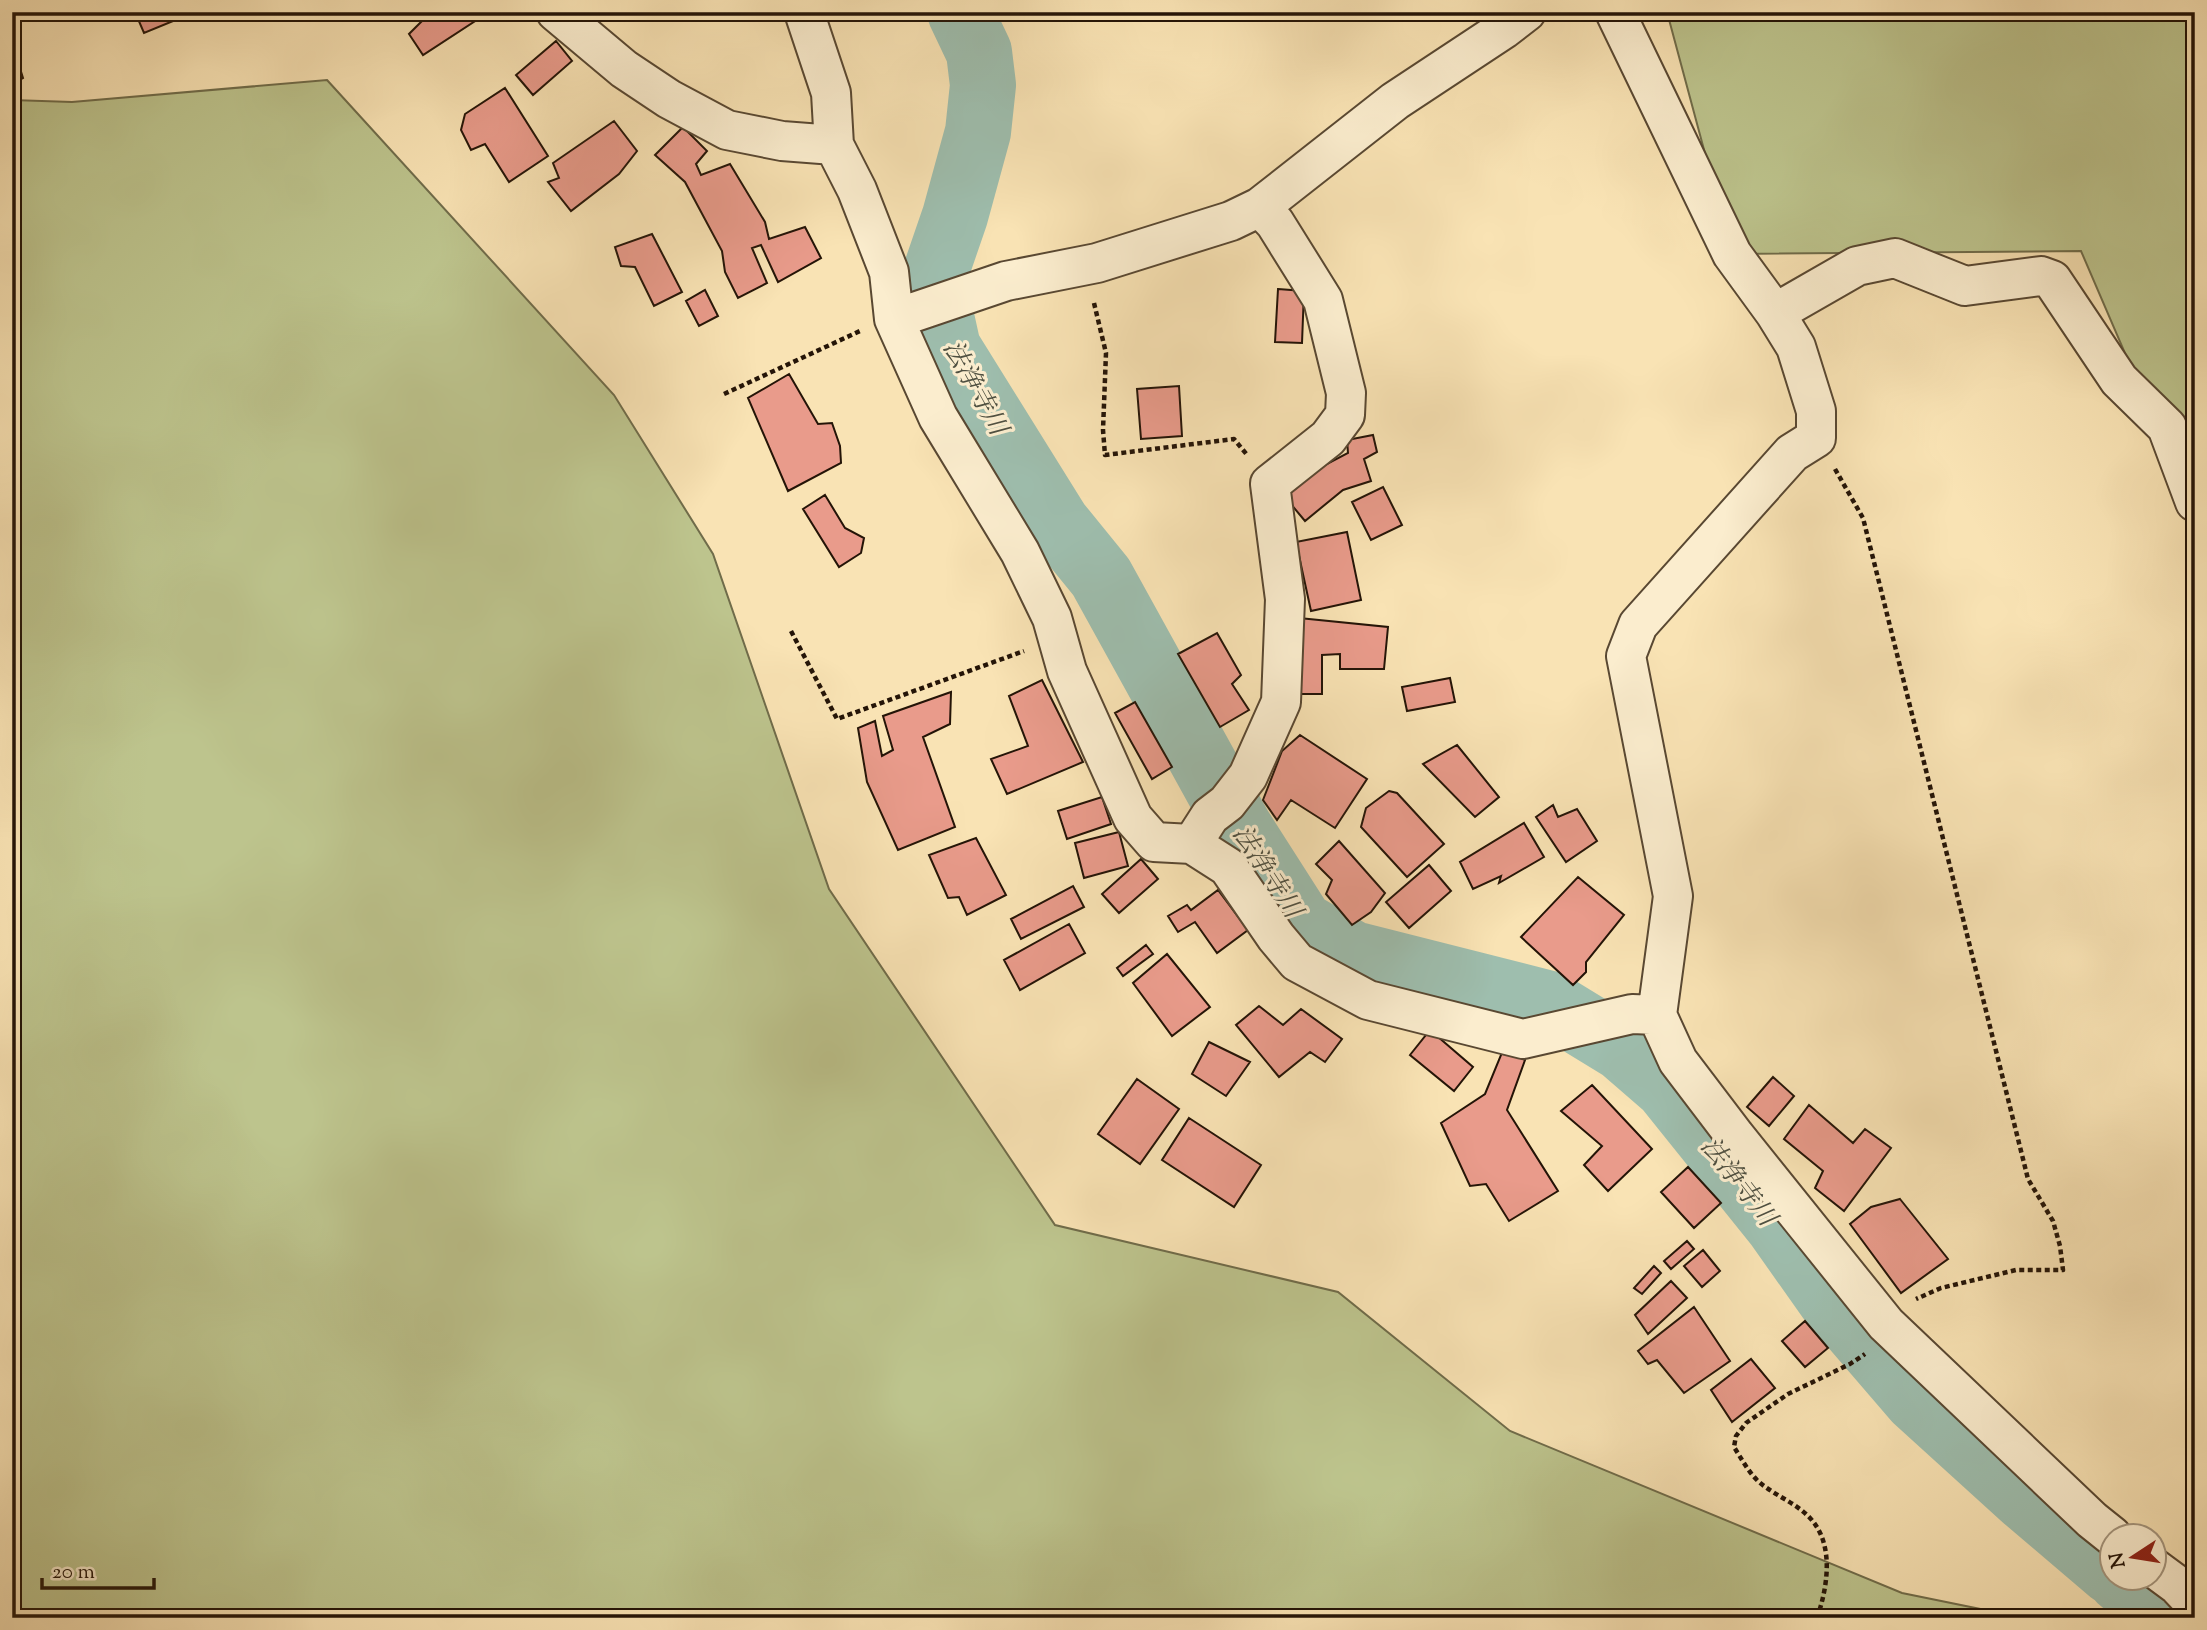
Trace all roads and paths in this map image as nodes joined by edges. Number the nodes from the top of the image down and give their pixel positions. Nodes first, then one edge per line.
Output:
1 (556, 12) edge
2 (804, 12) edge
3 (1526, 12) edge
4 (1615, 12) edge
5 (834, 145) junction
6 (1260, 207) junction
7 (1086, 265) junction
8 (1775, 313) junction
9 (894, 319) junction
10 (724, 394) dead end
11 (1816, 438) junction
12 (1270, 484) junction
13 (2195, 502) edge
14 (791, 631) dead end
15 (1056, 636) junction
16 (1192, 844) junction
17 (1657, 1015) junction
18 (1886, 1324) junction
19 (2098, 1525) edge
20 (2168, 1578) edge
21 (2195, 1604) edge
22 (1668, 1612) dead end
23 (1686, 1618) edge
24 (1817, 1618) edge

1 - 5 street
2 - 5 street
3 - 6 street
4 - 8 street
5 - 9 street
6 - 7 street
6 - 12 street
7 - 9 street
7 - 12 path
8 - 11 street
8 - 13 street
9 - 10 path
9 - 15 street
11 - 17 street
11 - 18 path
12 - 16 street
14 - 15 path
15 - 16 street
16 - 17 street
17 - 18 street
18 - 19 street
18 - 24 path
20 - 21 street
22 - 23 path

